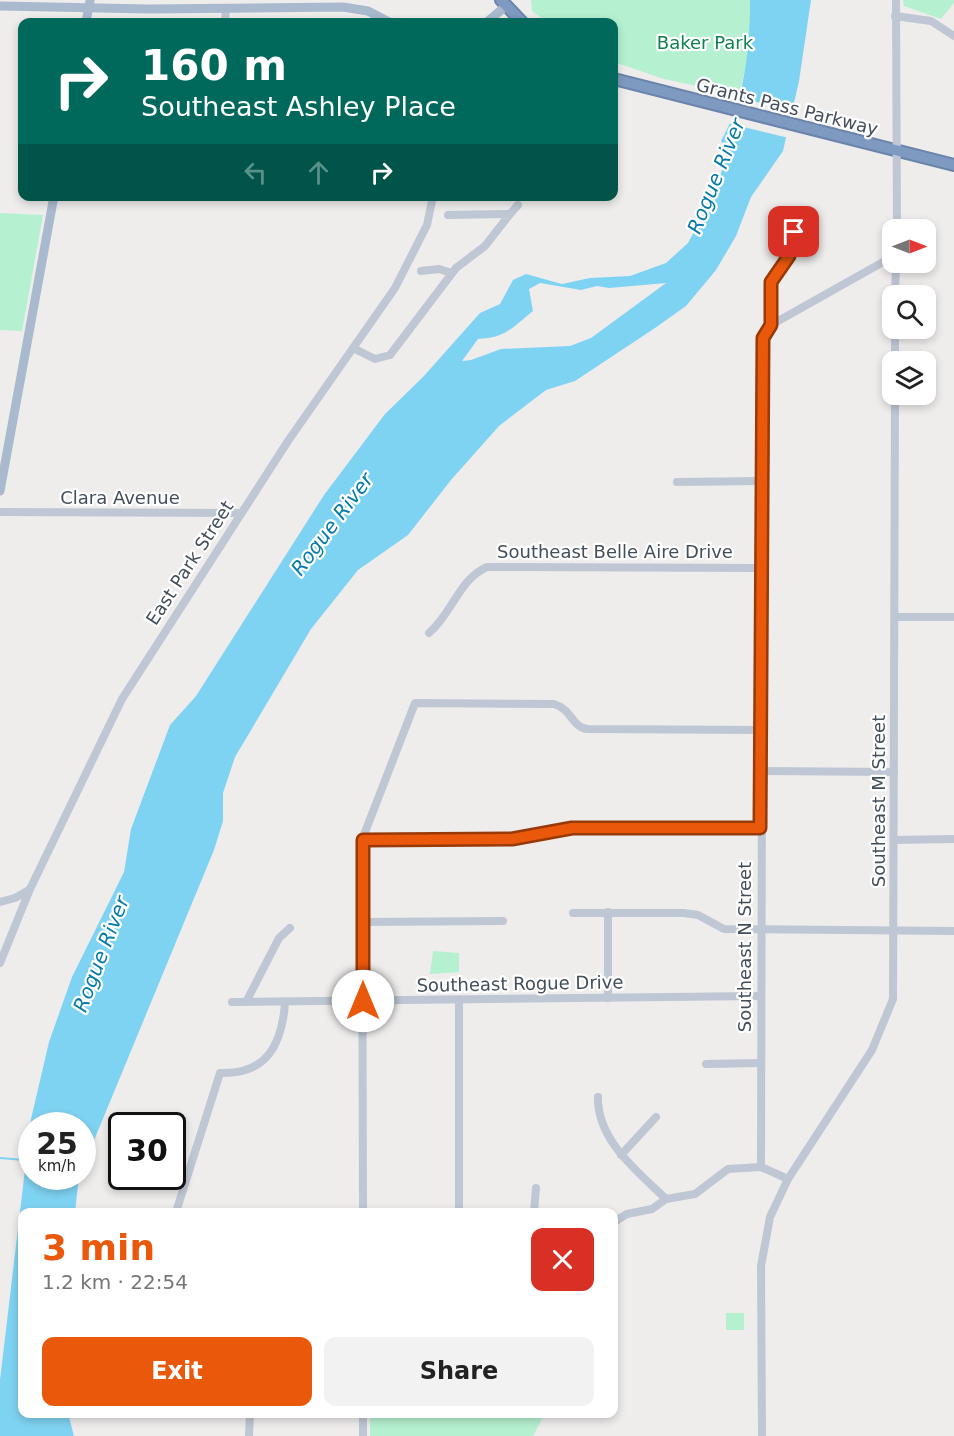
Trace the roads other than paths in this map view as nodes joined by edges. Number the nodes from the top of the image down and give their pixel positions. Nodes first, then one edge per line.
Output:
1 (896, 0) edge
2 (507, 2) edge
3 (89, 3) edge
4 (356, 5) edge
5 (0, 6) edge
6 (226, 9) junction
7 (895, 16) junction
8 (87, 18) edge
9 (225, 18) edge
10 (381, 18) edge
11 (491, 18) edge
12 (519, 18) edge
13 (954, 36) edge
14 (618, 80) edge
15 (897, 150) junction
16 (954, 165) edge
17 (53, 201) edge
18 (432, 201) edge
19 (518, 205) dead end
20 (448, 214) dead end
21 (510, 214) junction
22 (897, 219) edge
23 (794, 232) dead end
24 (882, 263) edge
25 (421, 270) dead end
26 (454, 271) junction
27 (771, 325) junction
28 (355, 349) junction
29 (895, 405) edge
30 (762, 481) junction
31 (677, 482) dead end
32 (0, 491) edge
33 (0, 512) edge
34 (241, 513) junction
35 (760, 568) junction
36 (895, 617) junction
37 (954, 617) edge
38 (429, 633) dead end
39 (760, 730) junction
40 (760, 771) junction
41 (894, 772) junction
42 (760, 828) junction
43 (954, 839) edge
44 (363, 840) junction
45 (894, 840) junction
46 (30, 889) junction
47 (0, 902) edge
48 (608, 912) junction
49 (573, 913) dead end
50 (504, 921) dead end
51 (363, 922) junction
52 (290, 928) dead end
53 (760, 929) junction
54 (893, 930) junction
55 (954, 931) edge
56 (0, 963) edge
57 (760, 996) junction
58 (608, 998) junction
59 (363, 1001) junction
60 (459, 1001) junction
61 (232, 1002) dead end
62 (246, 1002) junction
63 (285, 1003) junction
64 (760, 1063) junction
65 (706, 1064) dead end
66 (598, 1097) dead end
67 (656, 1117) dead end
68 (621, 1155) junction
69 (761, 1167) junction
70 (788, 1179) junction
71 (537, 1188) dead end
72 (666, 1198) junction
73 (178, 1208) edge
74 (363, 1208) edge
75 (459, 1208) edge
76 (534, 1208) edge
77 (618, 1220) edge
78 (250, 1418) edge
79 (363, 1418) edge
80 (249, 1436) edge
81 (363, 1436) edge
82 (762, 1436) edge

1 - 7 street
2 - 11 main road
2 - 12 highway
3 - 5 main road
3 - 6 main road
3 - 8 main road
4 - 6 main road
4 - 10 main road
6 - 9 street
7 - 13 street
7 - 15 street
14 - 15 highway, Grants Pass Parkway
15 - 16 highway, Grants Pass Parkway
15 - 22 street
17 - 32 main road
18 - 28 street, East Park Street
19 - 21 street
20 - 21 street
21 - 26 street
23 - 27 street, Southeast N Street
24 - 27 street
25 - 26 street
26 - 28 street
27 - 30 street, Southeast N Street
28 - 34 street, East Park Street
29 - 36 street, Southeast M Street
30 - 31 street
30 - 35 street, Southeast N Street
33 - 34 street, Clara Avenue
34 - 46 street, East Park Street
35 - 38 street, Southeast Belle Aire Drive
35 - 39 street, Southeast N Street
36 - 37 street
36 - 41 street, Southeast M Street
39 - 40 street, Southeast N Street
39 - 44 street
40 - 41 street
40 - 42 street, Southeast N Street
41 - 45 street, Southeast M Street
42 - 44 street
42 - 53 street, Southeast N Street
43 - 45 street
44 - 51 street
45 - 54 street, Southeast M Street
46 - 47 street
46 - 56 street, East Park Street
48 - 49 street
48 - 53 street
48 - 58 street
50 - 51 street
51 - 59 street
52 - 62 street
53 - 54 street
53 - 57 street, Southeast N Street
54 - 55 street
54 - 70 street, Southeast M Street
57 - 58 street, Southeast Rogue Drive
57 - 64 street, Southeast N Street
58 - 60 street, Southeast Rogue Drive
59 - 60 street, Southeast Rogue Drive
59 - 63 street, Southeast Rogue Drive
59 - 74 street
60 - 75 street
61 - 62 street, Southeast Rogue Drive
62 - 63 street, Southeast Rogue Drive
63 - 73 street
64 - 65 street
64 - 69 street, Southeast N Street
66 - 68 street
67 - 68 street
68 - 72 street
69 - 70 street
69 - 72 street
70 - 82 street
71 - 76 street
72 - 77 street
78 - 80 street
79 - 81 street

